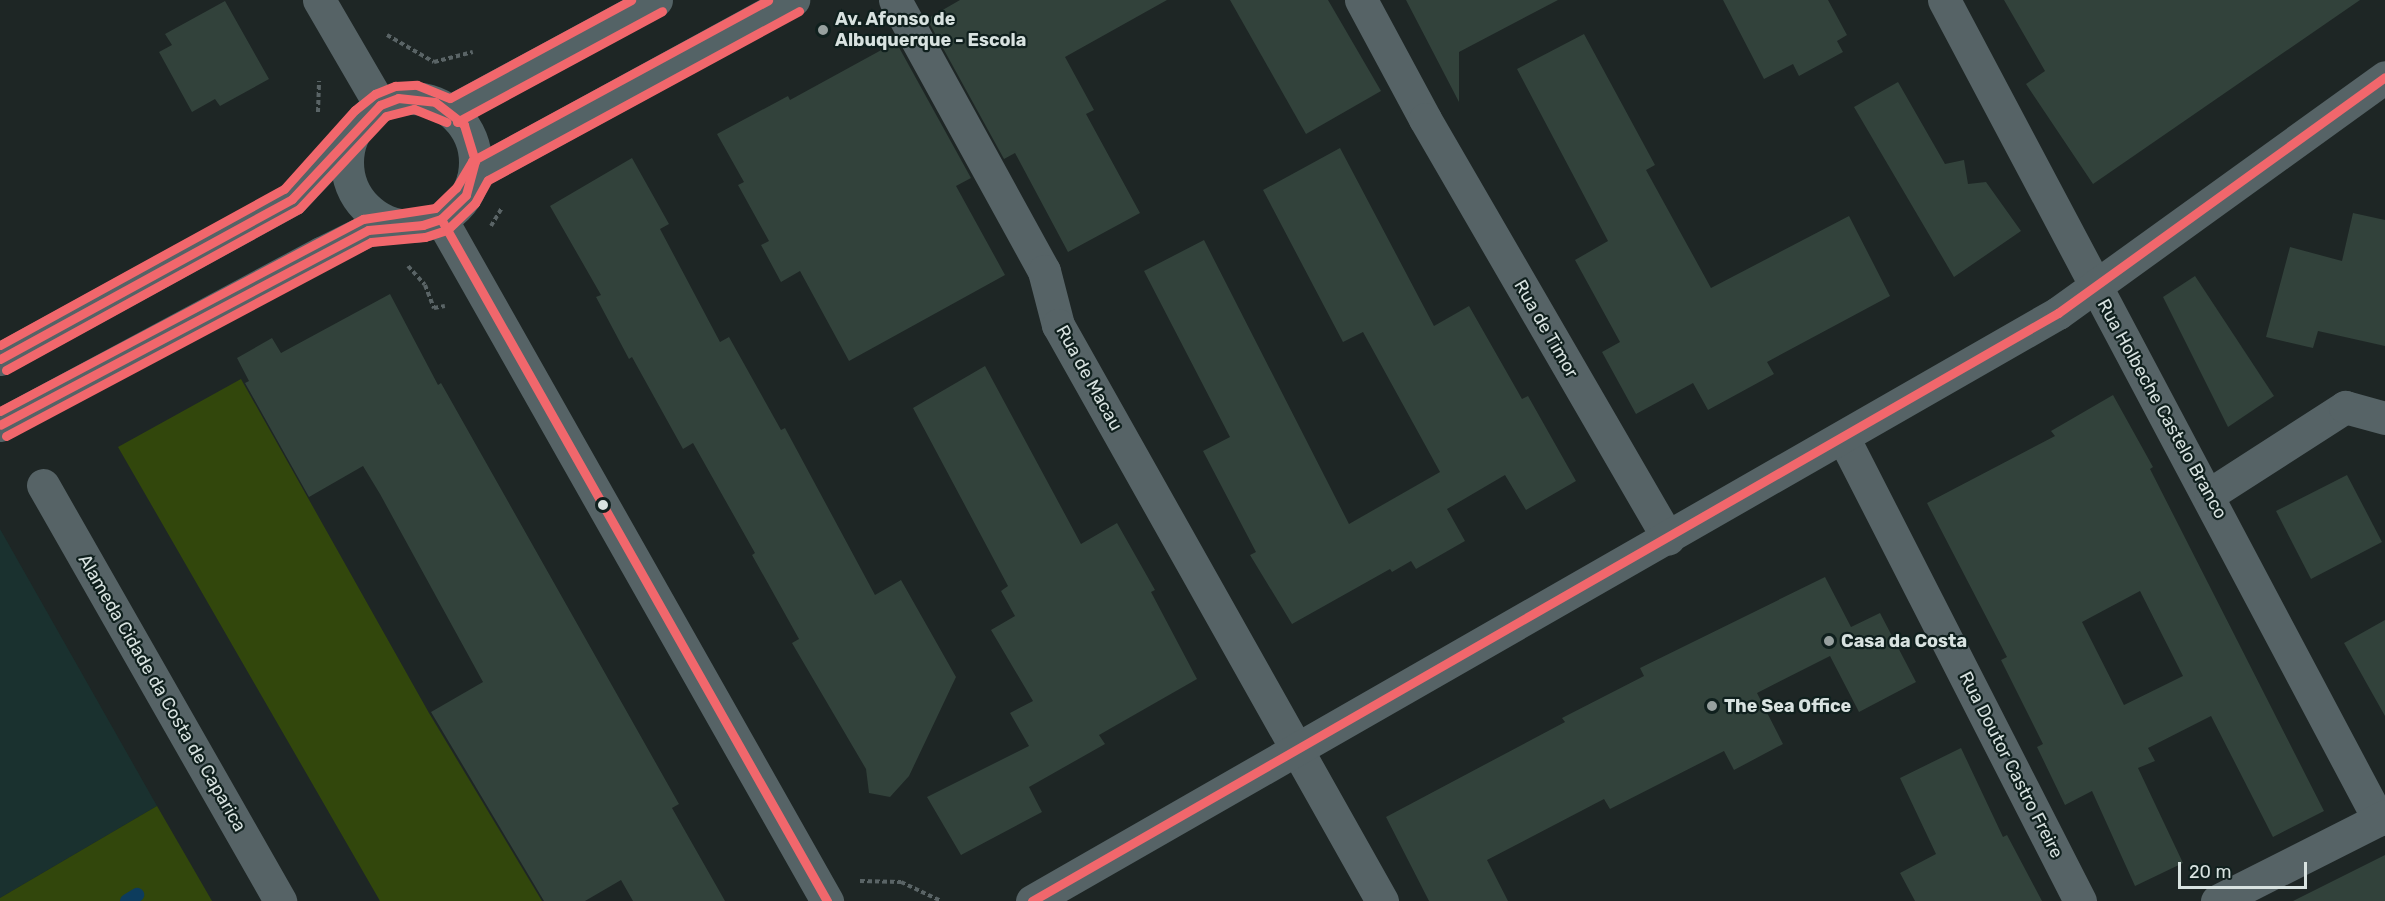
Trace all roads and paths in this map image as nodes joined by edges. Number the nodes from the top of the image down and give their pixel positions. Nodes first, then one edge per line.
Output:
1 (319, 0) edge
2 (656, 0) edge
3 (794, 0) edge
4 (895, 0) edge
5 (1361, 0) edge
6 (1944, 0) edge
7 (377, 30) dead end
8 (482, 50) dead end
9 (319, 77) dead end
10 (2385, 77) edge
11 (380, 105) junction
12 (451, 111) junction
13 (316, 123) dead end
14 (353, 134) junction
15 (473, 179) junction
16 (504, 206) dead end
17 (441, 219) junction
18 (403, 225) junction
19 (494, 234) dead end
20 (396, 265) dead end
21 (2095, 286) junction
22 (443, 297) dead end
23 (0, 358) edge
24 (2385, 418) edge
25 (0, 424) edge
26 (1843, 437) junction
27 (44, 485) dead end
28 (2210, 494) junction
29 (1668, 539) junction
30 (1296, 751) junction
31 (2382, 818) edge
32 (280, 901) edge
33 (826, 901) edge
34 (1032, 901) edge
35 (1382, 901) edge
36 (2080, 901) edge
37 (2217, 901) edge

1 - 11 street
2 - 12 main road
3 - 15 main road
4 - 30 street, Rua de Macau
5 - 29 street, Rua de Timor
6 - 21 street, Rua Holbeche Castelo Branco
7 - 8 path
9 - 13 path
10 - 21 street
11 - 12 main road
11 - 14 main road
12 - 15 main road
14 - 18 main road
14 - 23 main road
15 - 17 main road
16 - 19 path
17 - 18 main road
17 - 33 street
18 - 25 main road
20 - 22 path
21 - 26 street
21 - 28 street, Rua Holbeche Castelo Branco
24 - 28 street
26 - 29 street
26 - 36 street, Rua Doutor Castro Freire
27 - 32 street, Alameda Cidade da Costa de Caparica
28 - 31 street, Rua Holbeche Castelo Branco
29 - 30 street
30 - 34 street
30 - 35 street, Rua de Macau
31 - 37 street

